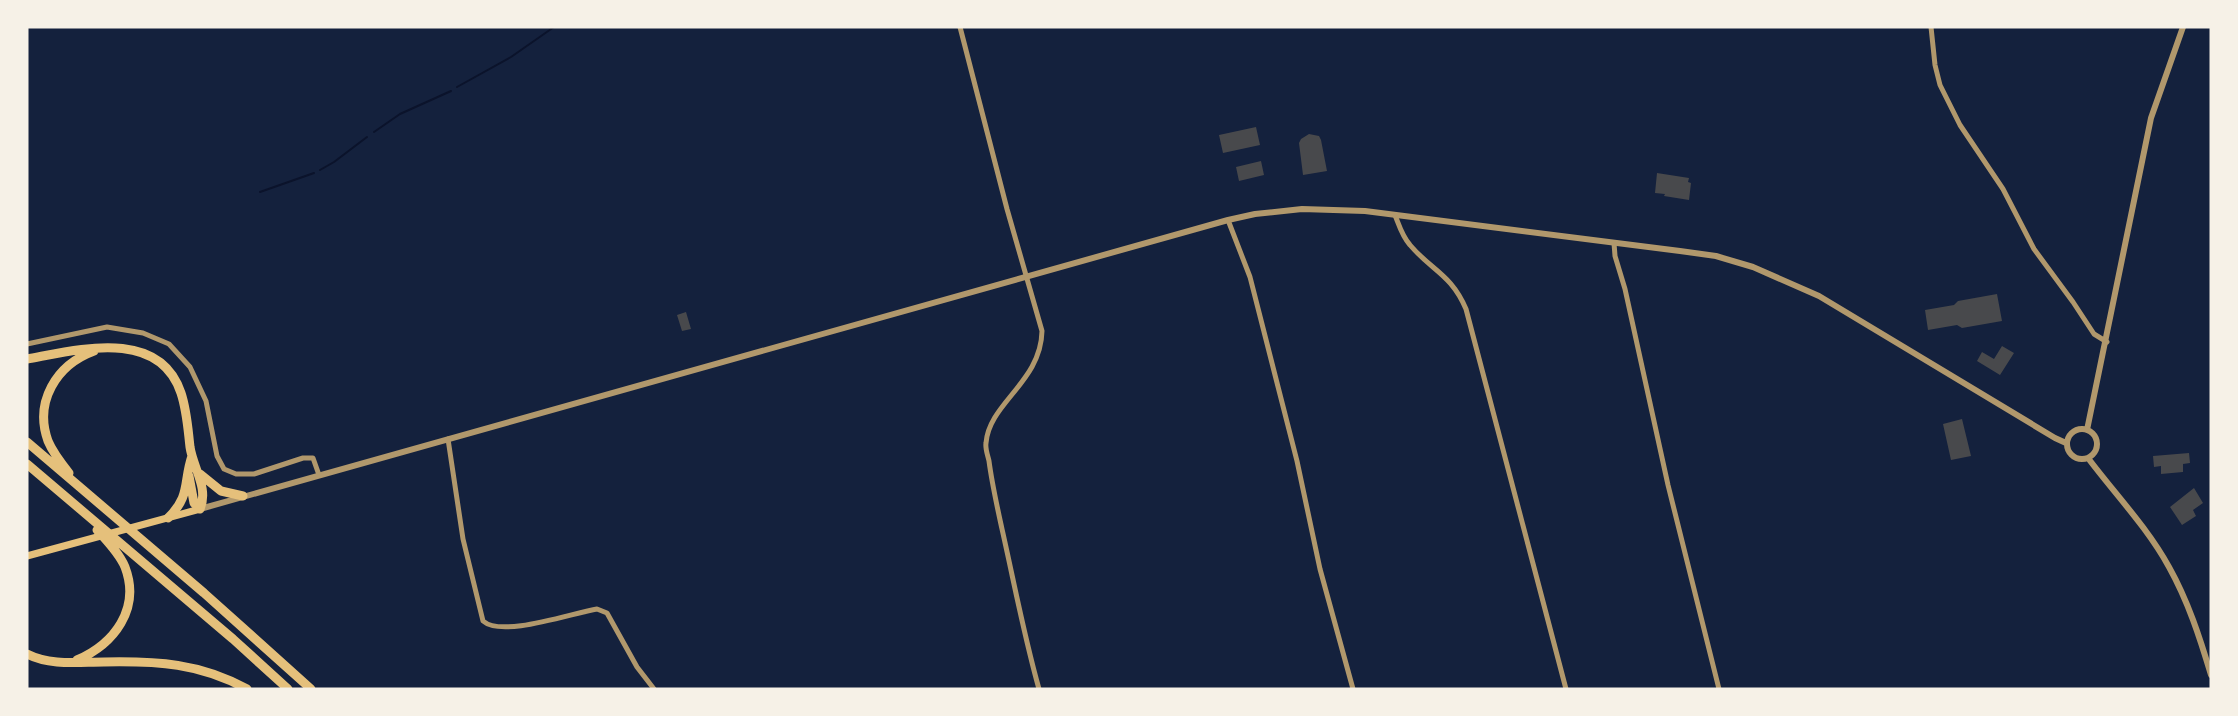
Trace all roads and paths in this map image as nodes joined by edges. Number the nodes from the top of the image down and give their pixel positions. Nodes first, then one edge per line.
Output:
1 (960, 27) edge
2 (1931, 27) edge
3 (2183, 27) edge
4 (1395, 214) junction
5 (1228, 220) junction
6 (1614, 243) junction
7 (1027, 277) junction
8 (2107, 342) junction
9 (27, 344) edge
10 (110, 347) junction
11 (27, 360) edge
12 (2087, 430) junction
13 (448, 439) junction
14 (27, 442) edge
15 (2066, 443) junction
16 (192, 456) junction
17 (2088, 458) junction
18 (27, 464) edge
19 (200, 474) junction
20 (189, 476) junction
21 (319, 476) junction
22 (88, 496) junction
23 (243, 496) junction
24 (200, 509) junction
25 (80, 510) junction
26 (168, 518) junction
27 (27, 556) edge
28 (27, 654) edge
29 (71, 662) junction
30 (2211, 675) edge
31 (247, 689) edge
32 (288, 689) edge
33 (311, 689) edge
34 (654, 689) edge
35 (1039, 689) edge
36 (1353, 689) edge
37 (1566, 689) edge
38 (1719, 689) edge

1 - 7 street
2 - 8 street
3 - 8 street
4 - 5 street
4 - 6 street
4 - 37 street
5 - 7 street
5 - 36 street
6 - 15 street
6 - 38 street
7 - 13 street
7 - 35 street
8 - 12 street
9 - 21 street
10 - 11 highway
10 - 16 highway
10 - 22 highway
12 - 15 street
12 - 17 street
13 - 21 street
13 - 34 street
14 - 22 highway
15 - 17 street
16 - 19 highway
16 - 20 highway
17 - 30 street
18 - 25 highway
19 - 23 highway
19 - 24 highway
20 - 24 highway
20 - 26 highway
21 - 23 street
22 - 33 highway
23 - 24 street
24 - 26 main road
25 - 29 highway
25 - 32 highway
26 - 27 main road
28 - 29 highway
29 - 31 highway

